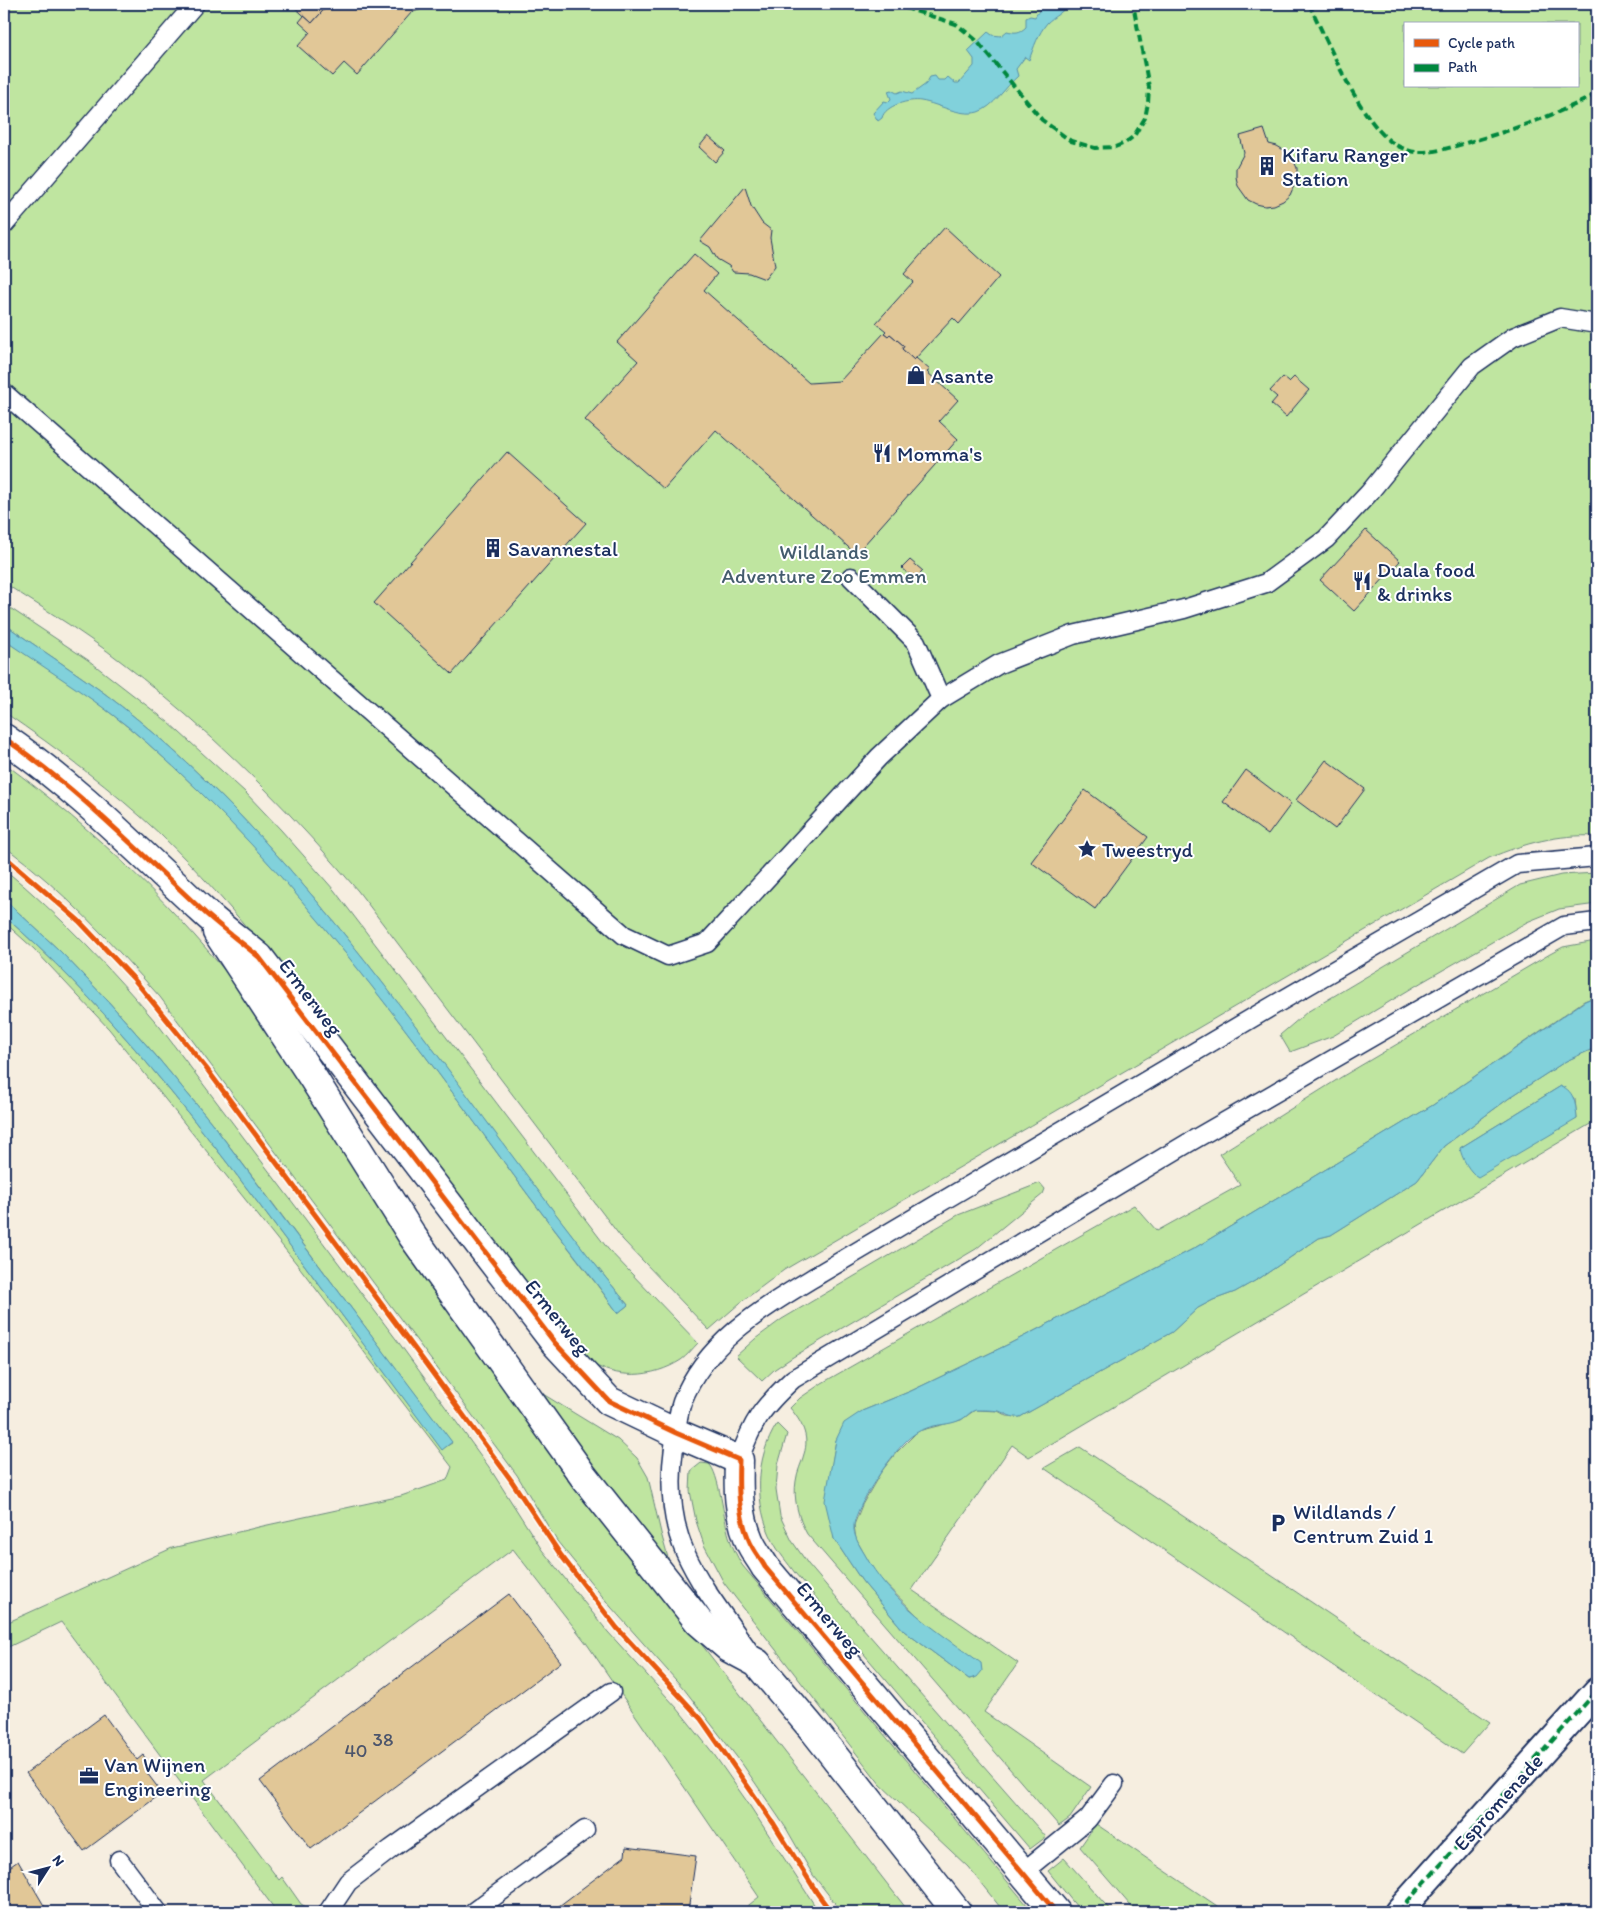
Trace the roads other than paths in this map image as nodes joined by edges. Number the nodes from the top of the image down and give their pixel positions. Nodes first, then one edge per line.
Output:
1 (195, 4) edge
2 (4, 226) edge
3 (1597, 324) edge
4 (4, 393) edge
5 (851, 577) dead end
6 (941, 699) junction
7 (4, 738) edge
8 (1597, 857) edge
9 (204, 912) junction
10 (1597, 922) edge
11 (676, 1433) junction
12 (739, 1460) junction
13 (757, 1663) junction
14 (1597, 1691) edge
15 (610, 1692) dead end
16 (1114, 1784) dead end
17 (585, 1830) dead end
18 (119, 1860) dead end
19 (1023, 1872) junction
20 (158, 1912) edge
21 (328, 1912) edge
22 (473, 1912) edge
23 (956, 1912) edge
24 (1056, 1912) edge
25 (1398, 1912) edge

1 - 2 lane
3 - 6 lane
4 - 6 lane
5 - 6 lane
7 - 9 street, Ermerweg
8 - 11 lane
9 - 11 street, Ermerweg
9 - 13 street, Ermerweg
10 - 12 lane
11 - 12 street, Ermerweg
11 - 13 lane, Ermerweg
12 - 19 street, Ermerweg
13 - 23 street, Ermerweg
14 - 25 street, Espromenade
15 - 21 lane
16 - 19 lane
17 - 22 lane
18 - 20 lane
19 - 24 street, Ermerweg

